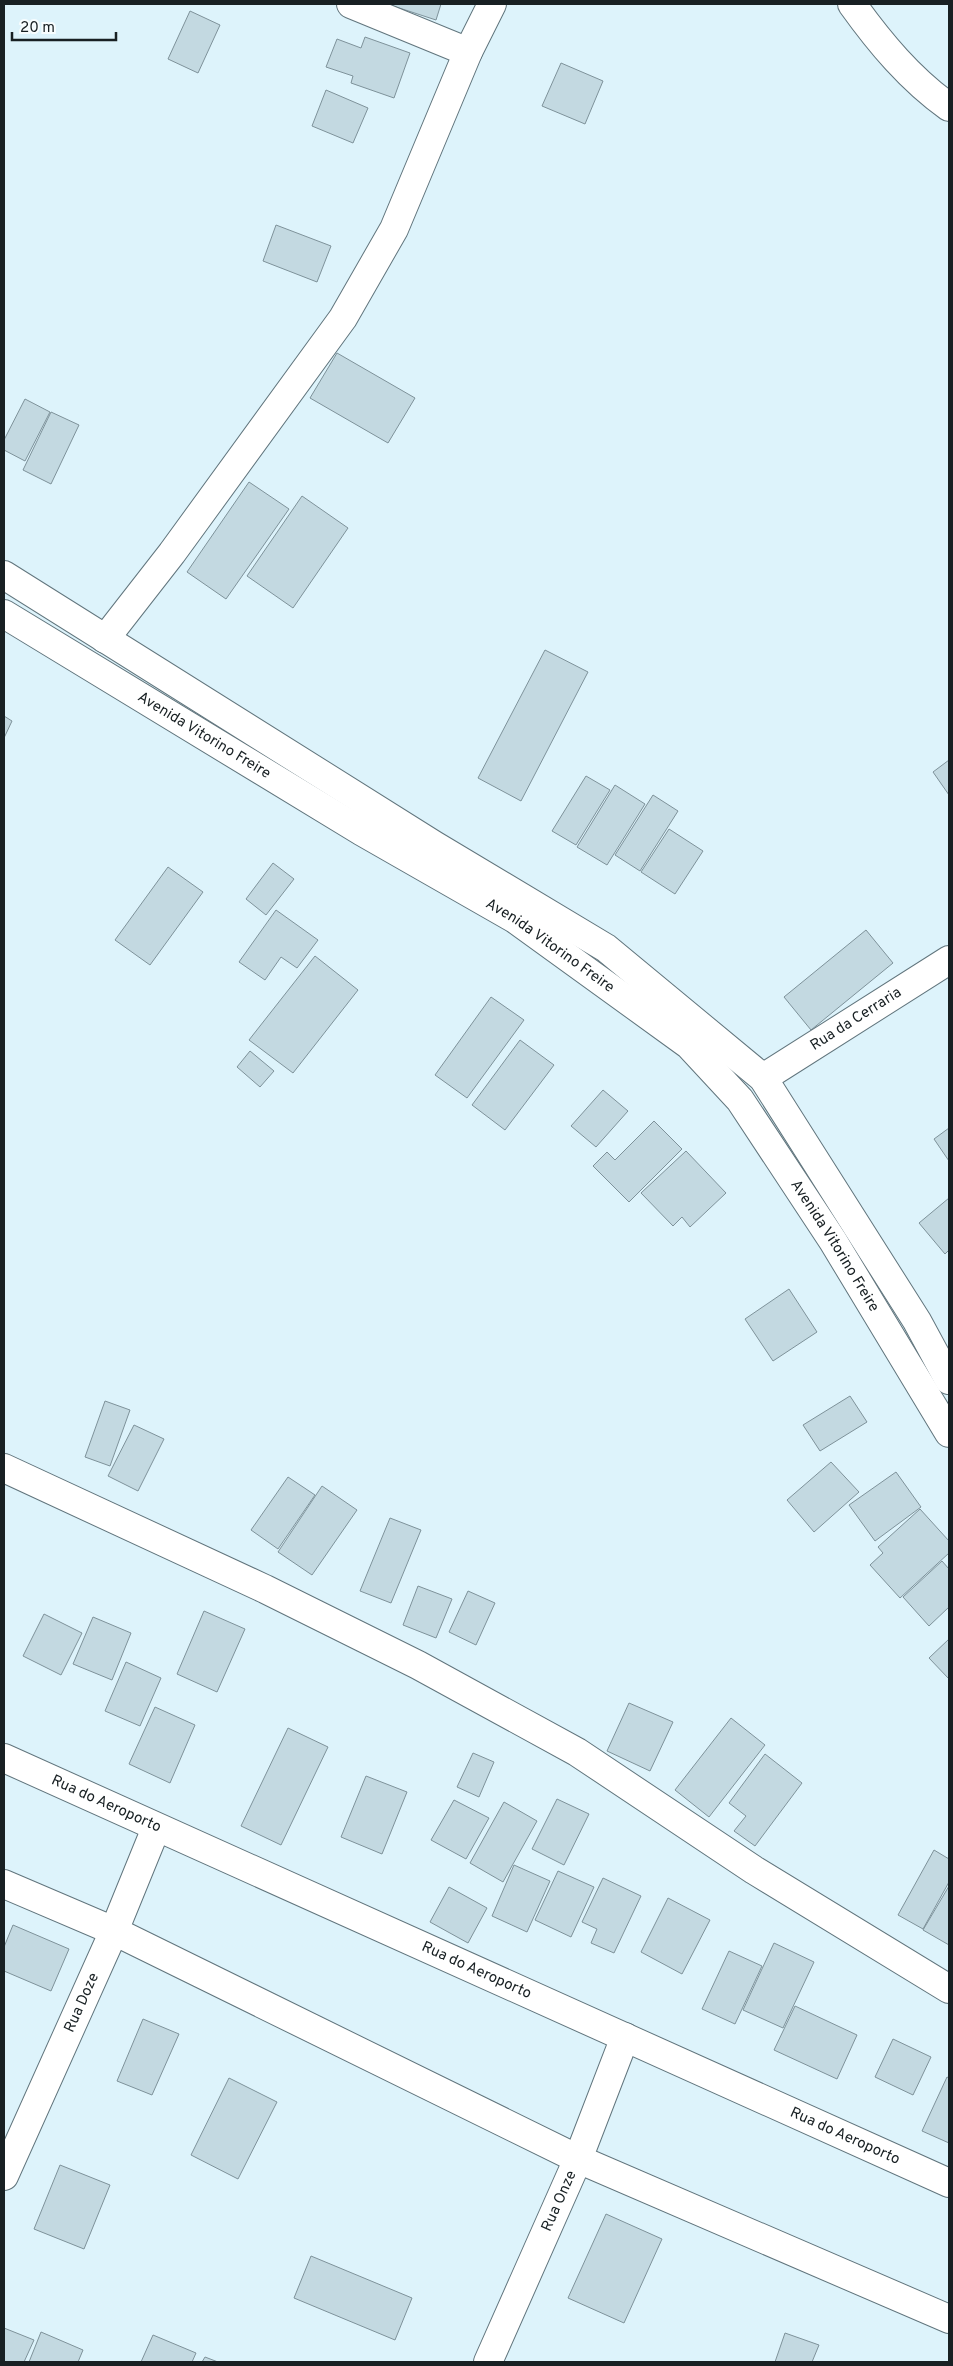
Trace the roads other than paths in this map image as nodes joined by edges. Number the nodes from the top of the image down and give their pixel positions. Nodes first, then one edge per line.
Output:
1 (351, 4) edge
2 (492, 4) edge
3 (852, 4) edge
4 (468, 52) junction
5 (949, 108) edge
6 (4, 575) edge
7 (4, 614) edge
8 (105, 638) junction
9 (949, 960) edge
10 (763, 1078) junction
11 (949, 1380) edge
12 (949, 1433) edge
13 (4, 1468) edge
14 (4, 1758) edge
15 (156, 1828) junction
16 (4, 1884) edge
17 (114, 1931) junction
18 (949, 1989) edge
19 (625, 2037) junction
20 (578, 2159) junction
21 (4, 2176) edge
22 (949, 2183) edge
23 (949, 2319) edge
24 (488, 2362) edge

1 - 4 street
2 - 4 street
3 - 5 street
4 - 8 street
6 - 8 street, Avenida Vitorino Freire
7 - 12 street, Avenida Vitorino Freire
8 - 10 street, Avenida Vitorino Freire
9 - 10 street, Rua da Cerraria
10 - 11 street, Avenida Vitorino Freire
13 - 18 street
14 - 15 street, Rua do Aeroporto
15 - 17 street, Rua Doze
15 - 19 street, Rua do Aeroporto
16 - 17 street
17 - 20 street
17 - 21 street, Rua Doze
19 - 20 street, Rua Onze
19 - 22 street, Rua do Aeroporto
20 - 23 street
20 - 24 street, Rua Onze

